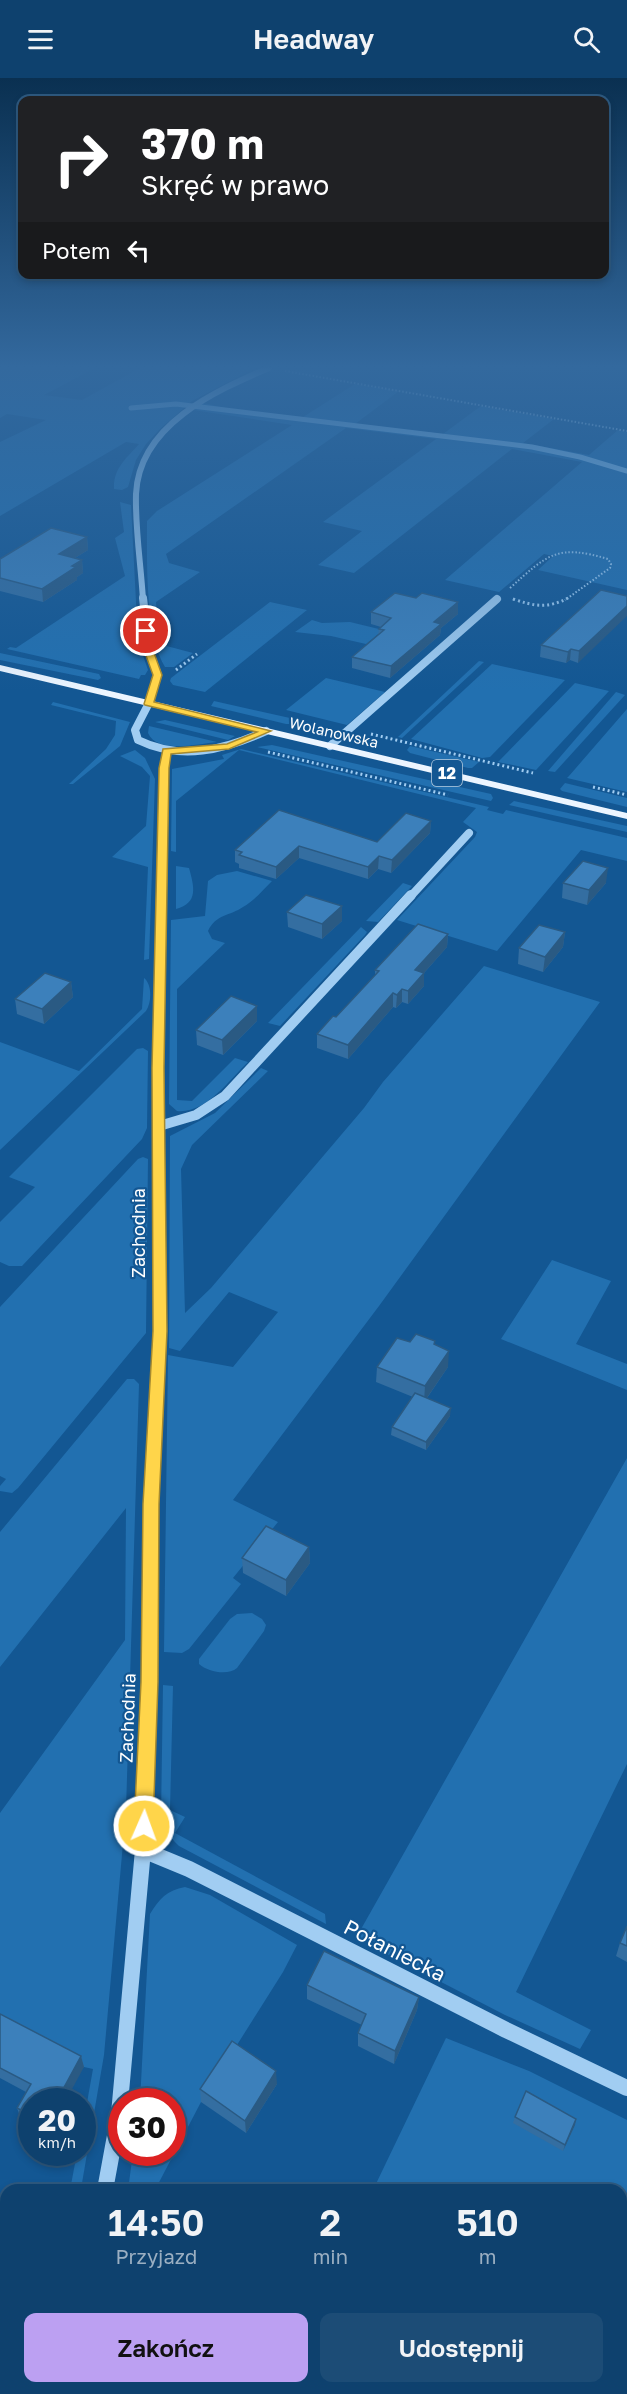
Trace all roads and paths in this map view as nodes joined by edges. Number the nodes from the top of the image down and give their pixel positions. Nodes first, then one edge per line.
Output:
1 (137, 476) edge
2 (499, 597) junction
3 (197, 654) dead end
4 (0, 668) edge
5 (158, 675) junction
6 (149, 704) junction
7 (266, 731) junction
8 (330, 746) junction
9 (167, 752) junction
10 (627, 816) edge
11 (470, 833) dead end
12 (159, 1126) junction
13 (143, 1850) junction
14 (627, 2088) edge
15 (106, 2184) edge

1 - 5 street
2 - 2 path
2 - 8 street
3 - 5 path
4 - 6 main road, Wolanowska / 12
5 - 6 street
6 - 7 main road, Wolanowska / 12
6 - 9 street
7 - 8 main road, Wolanowska / 12
7 - 9 street
8 - 10 main road, Wolanowska / 12
9 - 12 street, Zachodnia
11 - 12 street
12 - 13 street, Zachodnia
13 - 14 street, Połaniecka
13 - 15 street, Zachodnia

